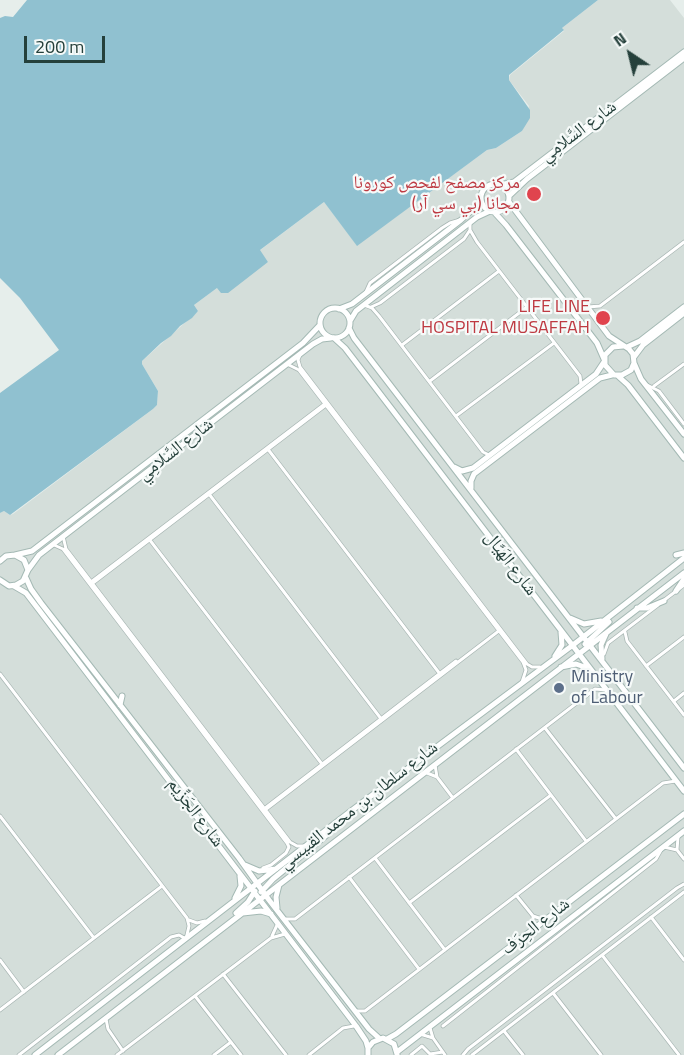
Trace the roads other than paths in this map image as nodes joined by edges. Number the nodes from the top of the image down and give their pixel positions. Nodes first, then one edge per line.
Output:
1 (684, 52) edge
2 (684, 58) edge
3 (500, 185) junction
4 (481, 199) junction
5 (509, 199) junction
6 (492, 212) junction
7 (470, 223) junction
8 (470, 230) junction
9 (464, 239) junction
10 (477, 242) junction
11 (684, 242) edge
12 (499, 271) junction
13 (380, 303) junction
14 (367, 306) junction
15 (586, 306) junction
16 (600, 306) junction
17 (526, 307) junction
18 (684, 307) edge
19 (339, 309) junction
20 (684, 314) edge
21 (379, 316) junction
22 (596, 320) junction
23 (321, 325) junction
24 (349, 325) junction
25 (333, 338) junction
26 (554, 343) junction
27 (402, 345) junction
28 (625, 347) junction
29 (300, 355) junction
30 (634, 360) junction
31 (604, 361) junction
32 (684, 364) edge
33 (287, 365) junction
34 (616, 375) junction
35 (580, 376) junction
36 (589, 379) junction
37 (430, 381) junction
38 (661, 382) junction
39 (645, 385) junction
40 (581, 386) junction
41 (652, 386) junction
42 (659, 391) junction
43 (326, 403) junction
44 (456, 417) junction
45 (684, 424) edge
46 (684, 434) edge
47 (267, 448) junction
48 (414, 450) dead end
49 (424, 451) junction
50 (483, 452) junction
51 (491, 455) junction
52 (684, 458) edge
53 (484, 460) junction
54 (453, 467) junction
55 (479, 467) junction
56 (448, 483) junction
57 (446, 491) dead end
58 (472, 492) junction
59 (208, 494) junction
60 (63, 536) junction
61 (150, 539) junction
62 (52, 545) junction
63 (684, 553) edge
64 (15, 555) junction
65 (676, 555) dead end
66 (684, 558) edge
67 (0, 561) edge
68 (28, 570) junction
69 (684, 573) edge
70 (662, 576) junction
71 (26, 578) junction
72 (684, 579) edge
73 (0, 580) edge
74 (91, 583) junction
75 (684, 585) edge
76 (0, 586) edge
77 (11, 586) junction
78 (676, 591) junction
79 (664, 601) junction
80 (636, 609) junction
81 (568, 617) junction
82 (608, 618) junction
83 (499, 629) junction
84 (561, 630) junction
85 (608, 630) junction
86 (626, 630) junction
87 (684, 637) edge
88 (615, 638) junction
89 (587, 641) junction
90 (627, 641) junction
91 (576, 649) junction
92 (597, 655) junction
93 (552, 660) junction
94 (587, 663) junction
95 (603, 663) junction
96 (646, 666) junction
97 (542, 667) junction
98 (560, 667) junction
99 (159, 671) junction
100 (593, 672) junction
101 (0, 674) edge
102 (440, 675) junction
103 (597, 678) junction
104 (522, 682) junction
105 (595, 689) junction
106 (607, 690) junction
107 (684, 693) edge
108 (524, 695) junction
109 (122, 696) dead end
110 (674, 701) junction
111 (120, 705) junction
112 (684, 715) edge
113 (382, 720) junction
114 (545, 728) junction
115 (516, 749) junction
116 (322, 765) junction
117 (435, 765) junction
118 (684, 768) edge
119 (668, 770) junction
120 (425, 773) junction
121 (437, 777) junction
122 (676, 781) junction
123 (663, 783) junction
124 (684, 791) edge
125 (551, 795) junction
126 (453, 798) junction
127 (264, 810) junction
128 (347, 814) junction
129 (684, 814) edge
130 (0, 816) edge
131 (616, 819) junction
132 (684, 831) edge
133 (678, 835) junction
134 (586, 842) junction
135 (306, 845) junction
136 (663, 848) junction
137 (677, 850) junction
138 (239, 858) junction
139 (374, 858) junction
140 (684, 859) edge
141 (243, 864) junction
142 (278, 868) junction
143 (239, 872) junction
144 (349, 878) junction
145 (257, 884) junction
146 (279, 884) junction
147 (684, 884) edge
148 (162, 886) junction
149 (253, 891) junction
150 (263, 892) junction
151 (684, 892) edge
152 (516, 895) junction
153 (260, 899) junction
154 (409, 903) junction
155 (230, 904) junction
156 (277, 910) junction
157 (241, 914) junction
158 (271, 914) junction
159 (533, 916) junction
160 (651, 917) junction
161 (187, 918) junction
162 (284, 919) junction
163 (295, 919) junction
164 (209, 920) junction
165 (545, 920) junction
166 (278, 923) junction
167 (533, 929) junction
168 (219, 930) junction
169 (293, 930) junction
170 (286, 934) junction
171 (94, 938) junction
172 (271, 938) junction
173 (186, 939) junction
174 (445, 950) junction
175 (602, 955) junction
176 (0, 960) edge
177 (684, 960) edge
178 (419, 969) junction
179 (223, 974) junction
180 (24, 992) junction
181 (553, 993) junction
182 (195, 996) junction
183 (460, 1002) junction
184 (470, 1004) junction
185 (0, 1010) edge
186 (354, 1010) junction
187 (365, 1011) junction
188 (347, 1014) junction
189 (106, 1018) junction
190 (364, 1023) junction
191 (97, 1025) junction
192 (430, 1025) junction
193 (356, 1026) junction
194 (443, 1026) dead end
195 (108, 1029) junction
196 (343, 1029) junction
197 (504, 1030) junction
198 (420, 1034) junction
199 (433, 1038) junction
200 (383, 1039) junction
201 (231, 1042) junction
202 (123, 1051) junction
203 (367, 1053) edge
204 (397, 1053) edge
205 (444, 1053) edge
206 (19, 1055) edge
207 (35, 1055) edge
208 (58, 1055) edge
209 (117, 1055) edge
210 (214, 1055) edge
211 (240, 1055) edge
212 (286, 1055) edge
213 (309, 1055) edge
214 (411, 1055) edge
215 (464, 1055) edge
216 (472, 1055) edge
217 (523, 1055) edge
218 (601, 1055) edge
219 (679, 1055) edge

1 - 3 street, شارع السَّلامِي
2 - 5 street, شارع السَّلامِي
3 - 4 street
3 - 5 street
4 - 6 street
4 - 19 street
5 - 6 street
5 - 15 street
6 - 7 street
6 - 31 street
7 - 8 street
7 - 14 street
8 - 9 street
8 - 10 street
9 - 10 street
9 - 13 street
10 - 12 street
11 - 16 street
12 - 17 street
12 - 27 street
13 - 14 street
13 - 21 street
14 - 21 street
14 - 24 street
15 - 16 street
15 - 22 street
16 - 22 street
17 - 26 street
17 - 37 street
18 - 28 street
19 - 23 street
19 - 24 street
20 - 30 street
21 - 27 street
22 - 28 street
23 - 25 street
23 - 64 street, شارع السَّلامِي
24 - 25 street
24 - 54 street, شارع الهَيَّال
25 - 29 street, شارع السَّلامِي
25 - 49 street, شارع الهَيَّال
26 - 35 street
26 - 44 street
27 - 37 street
28 - 30 street
28 - 31 street
29 - 33 street, شارع السَّلامِي
29 - 43 street
30 - 34 street
30 - 39 street
31 - 34 street
31 - 36 street
32 - 38 street
33 - 43 street
33 - 60 street, شارع السَّلامِي
34 - 52 street
34 - 55 street
35 - 36 street
35 - 40 street
36 - 40 street
37 - 44 street
38 - 41 street
38 - 42 street
39 - 41 street
39 - 46 street
40 - 51 street
41 - 42 street
42 - 45 street
43 - 47 street
43 - 83 street
43 - 83 street
44 - 50 street
47 - 59 street
47 - 102 street
48 - 49 street
49 - 56 street, شارع الهَيَّال
50 - 51 street
50 - 53 street
51 - 53 street
53 - 55 street
54 - 55 street
54 - 58 street, شارع الهَيَّال
55 - 58 street
56 - 57 street
56 - 84 street, شارع الهَيَّال
58 - 81 street, شارع الهَيَّال
59 - 61 street
59 - 113 street
60 - 62 street, شارع السَّلامِي
60 - 74 street
61 - 74 street
61 - 116 street
62 - 68 street, شارع السَّلامِي
62 - 74 street
63 - 65 street
64 - 67 street, شارع السَّلامِي
64 - 68 street
66 - 70 street, شارع سلطان بن محمد القبيسي
68 - 71 street
69 - 80 street, شارع سلطان بن محمد القبيسي
70 - 82 street, شارع سلطان بن محمد القبيسي
70 - 89 street
71 - 77 street
71 - 111 street, شارع الجَزِّيم
72 - 78 street
73 - 77 street, شارع الجَزِّيم
74 - 99 street
75 - 78 street
76 - 77 street
77 - 143 street, شارع الجَزِّيم
78 - 79 street
79 - 80 street
79 - 86 street
80 - 85 street, شارع سلطان بن محمد القبيسي
81 - 82 street
81 - 89 street, شارع الهَيَّال
82 - 89 street, شارع سلطان بن محمد القبيسي
83 - 97 street
83 - 102 street
83 - 104 street
84 - 91 street, شارع الهَيَّال
84 - 93 street
85 - 89 street, شارع سلطان بن محمد القبيسي
85 - 95 street
86 - 88 street
86 - 90 street
87 - 96 street
88 - 90 street
88 - 95 street
89 - 91 street, شارع سلطان بن محمد القبيسي
89 - 92 street, شارع الهَيَّال
90 - 96 street
91 - 93 street, شارع سلطان بن محمد القبيسي
91 - 94 street, شارع الهَيَّال
91 - 98 street, شارع سلطان بن محمد القبيسي
91 - 108 street
92 - 94 street
92 - 95 street, شارع الهَيَّال
93 - 97 street, شارع سلطان بن محمد القبيسي
94 - 100 street, شارع الهَيَّال
95 - 118 street, شارع الهَيَّال
96 - 110 street
97 - 104 street, شارع سلطان بن محمد القبيسي
98 - 100 street
98 - 108 street, شارع سلطان بن محمد القبيسي
99 - 127 street
99 - 127 street
100 - 103 street, شارع الهَيَّال
101 - 148 street
102 - 113 street
103 - 105 street
103 - 106 street, شارع الهَيَّال
104 - 128 street, شارع سلطان بن محمد القبيسي
105 - 106 street
105 - 114 street
106 - 119 street, شارع الهَيَّال
107 - 110 street
108 - 117 street, شارع سلطان بن محمد القبيسي
109 - 111 street
110 - 112 street
111 - 138 street, شارع الجَزِّيم
113 - 116 street
114 - 115 street
114 - 131 street
115 - 125 street
115 - 126 street
116 - 127 street
117 - 120 street, شارع سلطان بن محمد القبيسي
117 - 121 street
119 - 122 street, شارع الهَيَّال
119 - 123 street
120 - 121 street
120 - 146 street, شارع سلطان بن محمد القبيسي
121 - 126 street
122 - 123 street
122 - 124 street, شارع الهَيَّال
123 - 131 street
125 - 134 street
125 - 154 street
126 - 139 street
127 - 135 street
127 - 138 street
128 - 135 street, شارع سلطان بن محمد القبيسي
128 - 150 street
129 - 165 street, شارع الحِرَف
130 - 171 street
131 - 134 street
132 - 133 street, شارع الحِرَف
133 - 136 street, شارع الحِرَف
133 - 137 street
134 - 152 street
135 - 142 street, شارع سلطان بن محمد القبيسي
136 - 137 street
136 - 183 street, شارع الحِرَف
136 - 184 street
137 - 140 street
138 - 141 street, شارع الجَزِّيم
139 - 144 street
139 - 154 street
141 - 142 street
141 - 145 street, شارع الجَزِّيم
142 - 145 street, شارع سلطان بن محمد القبيسي
143 - 149 street, شارع الجَزِّيم
143 - 155 street
144 - 163 street
144 - 178 street
145 - 149 street, شارع سلطان بن محمد القبيسي
145 - 150 street, شارع الجَزِّيم
146 - 150 street, شارع سلطان بن محمد القبيسي
146 - 156 street
147 - 215 street
148 - 161 street
148 - 171 street
149 - 153 street, شارع الجَزِّيم
149 - 155 street, شارع سلطان بن محمد القبيسي
149 - 168 street
150 - 153 street, شارع سلطان بن محمد القبيسي
150 - 156 street, شارع الجَزِّيم
151 - 160 street
152 - 159 street
152 - 174 street
153 - 157 street, شارع سلطان بن محمد القبيسي
153 - 158 street, شارع الجَزِّيم
154 - 174 street
155 - 164 street, شارع سلطان بن محمد القبيسي
156 - 162 street, شارع الجَزِّيم
157 - 158 street
157 - 168 street, شارع سلطان بن محمد القبيسي
158 - 166 street, شارع الجَزِّيم
159 - 165 street
159 - 167 street
160 - 175 street
160 - 177 street
161 - 164 street
161 - 173 street
162 - 163 street
162 - 169 street, شارع الجَزِّيم
163 - 169 street
164 - 173 street, شارع سلطان بن محمد القبيسي
165 - 167 street, شارع الحِرَف
166 - 170 street, شارع الجَزِّيم
166 - 172 street
167 - 200 street, شارع الحِرَف
168 - 189 street, شارع سلطان بن محمد القبيسي
169 - 186 street, شارع الجَزِّيم
170 - 172 street
170 - 188 street, شارع الجَزِّيم
171 - 180 street
172 - 179 street
173 - 206 street
173 - 207 street, شارع سلطان بن محمد القبيسي
174 - 178 street
175 - 181 street
175 - 219 street
176 - 180 street
178 - 187 street
179 - 182 street
179 - 212 street
180 - 185 street
181 - 197 street
181 - 218 street
182 - 201 street
182 - 202 street
183 - 184 street
183 - 192 street, شارع الحِرَف
184 - 194 street
186 - 187 street
186 - 190 street, شارع الجَزِّيم
187 - 190 street
188 - 193 street, شارع الجَزِّيم
188 - 196 street
189 - 191 street, شارع سلطان بن محمد القبيسي
189 - 195 street
190 - 200 street, شارع الجَزِّيم
191 - 195 street
191 - 208 street, شارع سلطان بن محمد القبيسي
192 - 198 street, شارع الحِرَف
192 - 199 street
193 - 196 street
193 - 203 street, شارع الجَزِّيم
195 - 202 street
196 - 213 street
197 - 216 street
197 - 217 street
198 - 199 street
198 - 204 street, شارع الحِرَف
199 - 205 street
200 - 203 street, شارع الحِرَف
200 - 204 street, شارع الجَزِّيم
201 - 210 street
201 - 211 street
202 - 209 street
205 - 214 street

